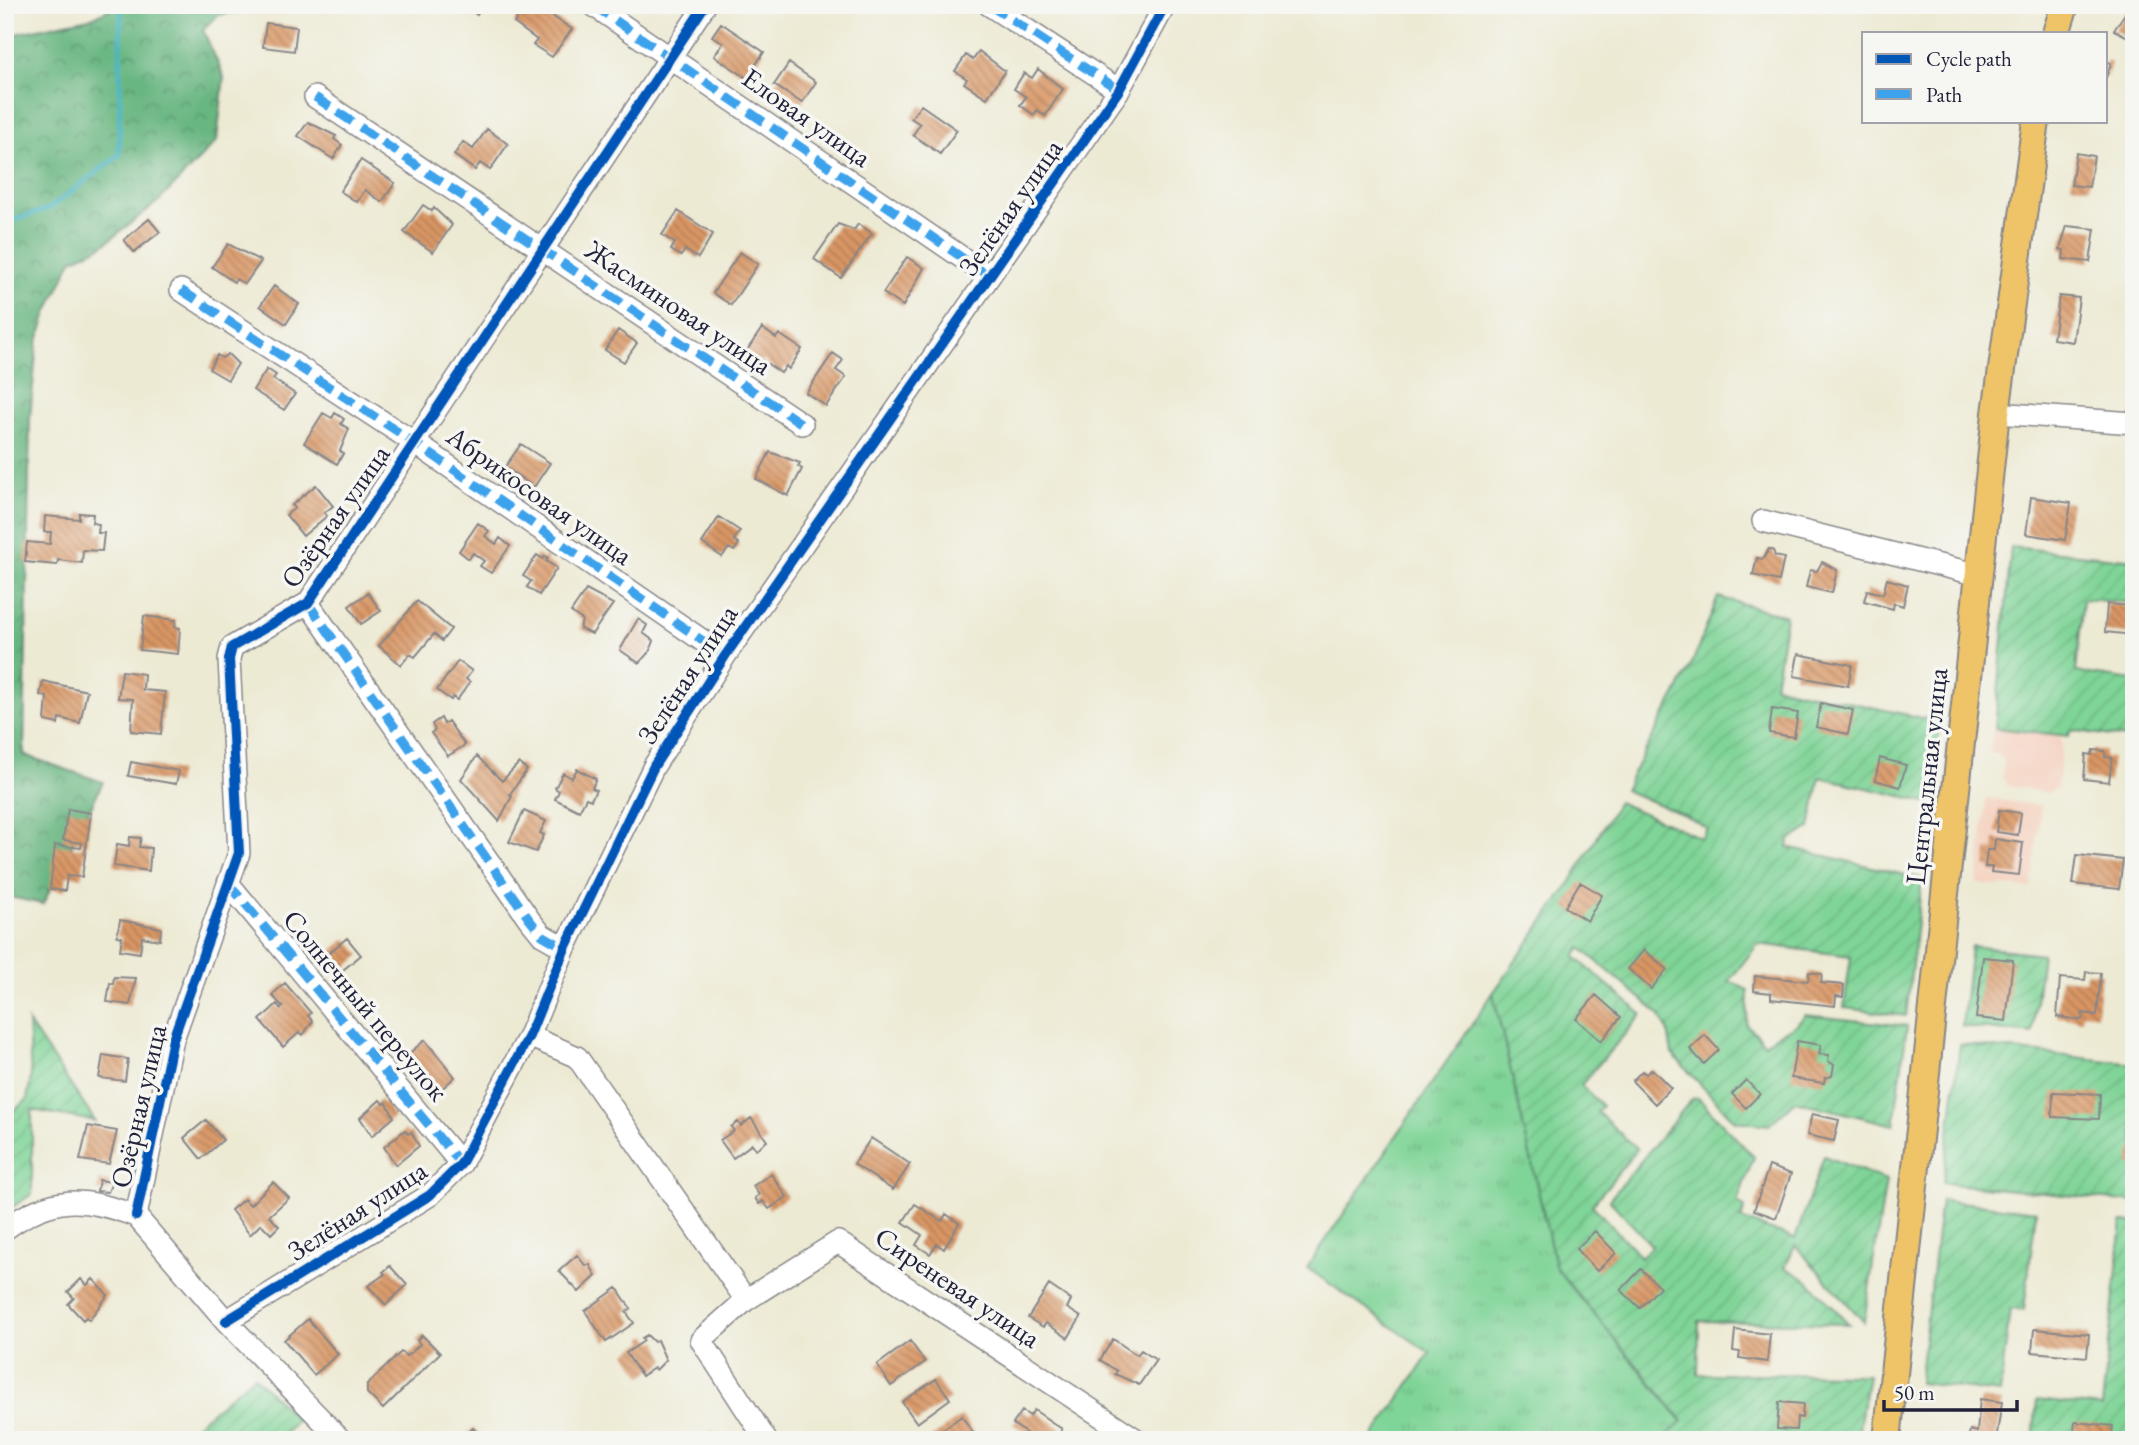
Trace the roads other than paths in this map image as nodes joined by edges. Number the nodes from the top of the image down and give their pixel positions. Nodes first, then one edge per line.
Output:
1 (593, 5) edge
2 (705, 5) edge
3 (989, 5) edge
4 (1164, 5) edge
5 (2065, 5) edge
6 (2056, 32) edge
7 (671, 57) junction
8 (1119, 90) junction
9 (314, 97) dead end
10 (2036, 122) edge
11 (541, 248) junction
12 (989, 276) junction
13 (181, 290) dead end
14 (1996, 413) junction
15 (2134, 423) edge
16 (802, 424) dead end
17 (415, 443) junction
18 (1763, 521) dead end
19 (1979, 575) junction
20 (308, 603) junction
21 (725, 656) junction
22 (228, 883) junction
23 (565, 948) junction
24 (529, 1036) junction
25 (461, 1164) junction
26 (136, 1216) junction
27 (5, 1229) edge
28 (746, 1300) junction
29 (226, 1321) junction
30 (341, 1440) edge
31 (766, 1440) edge
32 (1136, 1440) edge
33 (1887, 1440) edge

1 - 7 street, Еловая улица
2 - 7 street, Озёрная улица
3 - 8 street
4 - 8 street, Зелёная улица
5 - 6 main road
7 - 11 street, Озёрная улица
7 - 12 street, Еловая улица
8 - 12 street, Зелёная улица
9 - 11 street, Жасминовая улица
10 - 14 main road, Центральная улица
11 - 16 street, Жасминовая улица
11 - 17 street, Озёрная улица
12 - 21 street, Зелёная улица
13 - 17 street, Абрикосовая улица
14 - 15 street
14 - 19 main road, Центральная улица
17 - 20 street, Озёрная улица
17 - 21 street, Абрикосовая улица
18 - 19 street
19 - 33 main road, Центральная улица
20 - 22 street, Озёрная улица
20 - 23 street
21 - 23 street, Зелёная улица
22 - 25 street, Солнечный переулок
22 - 26 street, Озёрная улица
23 - 24 street, Зелёная улица
24 - 25 street, Зелёная улица
24 - 28 street
25 - 29 street, Зелёная улица
26 - 27 street
26 - 29 street, Озёрная улица
28 - 31 street
28 - 32 street, Сиреневая улица
29 - 30 street, Озёрная улица

